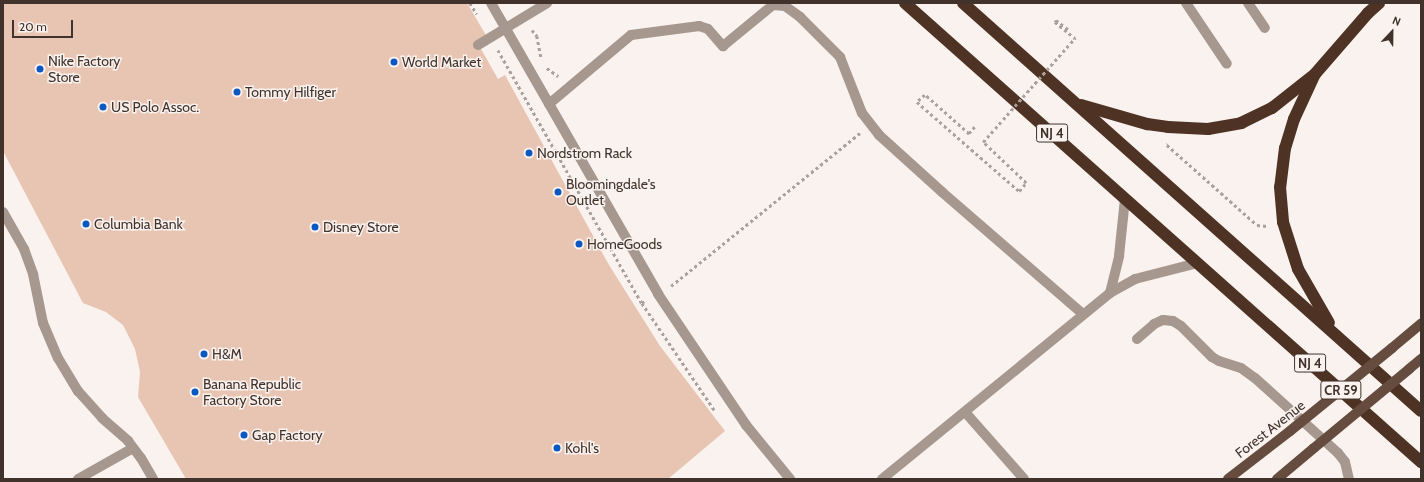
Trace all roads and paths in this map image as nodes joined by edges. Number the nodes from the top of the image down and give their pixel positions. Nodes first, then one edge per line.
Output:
1 (470, 3) edge
2 (491, 3) edge
3 (547, 3) edge
4 (905, 3) edge
5 (963, 3) edge
6 (1186, 3) edge
7 (1248, 3) edge
8 (1380, 3) edge
9 (481, 10) dead end
10 (477, 14) junction
11 (523, 18) junction
12 (1265, 28) dead end
13 (506, 29) junction
14 (1069, 30) dead end
15 (491, 37) junction
16 (478, 45) dead end
17 (1227, 64) dead end
18 (1315, 74) junction
19 (574, 84) junction
20 (549, 104) junction
21 (1078, 104) junction
22 (866, 119) junction
23 (976, 127) dead end
24 (1168, 138) dead end
25 (1125, 199) junction
26 (3, 212) edge
27 (1267, 226) dead end
28 (1198, 263) junction
29 (1110, 293) junction
30 (658, 294) junction
31 (642, 303) junction
32 (1083, 314) junction
33 (1421, 324) edge
34 (1334, 332) junction
35 (1137, 338) dead end
36 (1421, 359) edge
37 (715, 411) dead end
38 (1421, 411) edge
39 (965, 412) junction
40 (133, 448) junction
41 (1421, 462) edge
42 (884, 478) edge
43 (78, 479) edge
44 (153, 479) edge
45 (790, 479) edge
46 (1024, 479) edge
47 (1228, 479) edge
48 (1277, 479) edge
49 (1349, 479) edge

1 - 10 path
2 - 13 street
3 - 11 street
4 - 25 highway, NJ 4
5 - 21 highway, NJ 4
6 - 17 street
7 - 12 street
8 - 18 highway
9 - 10 path
10 - 15 path
11 - 13 street
11 - 19 path
13 - 15 street
13 - 20 street
14 - 23 path, bridge
15 - 16 street
15 - 31 path
18 - 21 highway
18 - 34 highway
19 - 20 street
19 - 22 street
20 - 30 street
21 - 34 highway, NJ 4
22 - 30 path
22 - 32 street
24 - 27 path
25 - 28 highway, NJ 4
25 - 29 street
26 - 40 street
28 - 29 street
28 - 41 highway, NJ 4
29 - 32 street
30 - 31 path
30 - 45 street
31 - 37 path
32 - 39 street
33 - 47 main road, Forest Avenue / CR 59, bridge
34 - 38 highway, NJ 4
35 - 49 street
36 - 48 main road, CR 59, bridge
39 - 42 street
39 - 46 street
40 - 43 street
40 - 44 street

